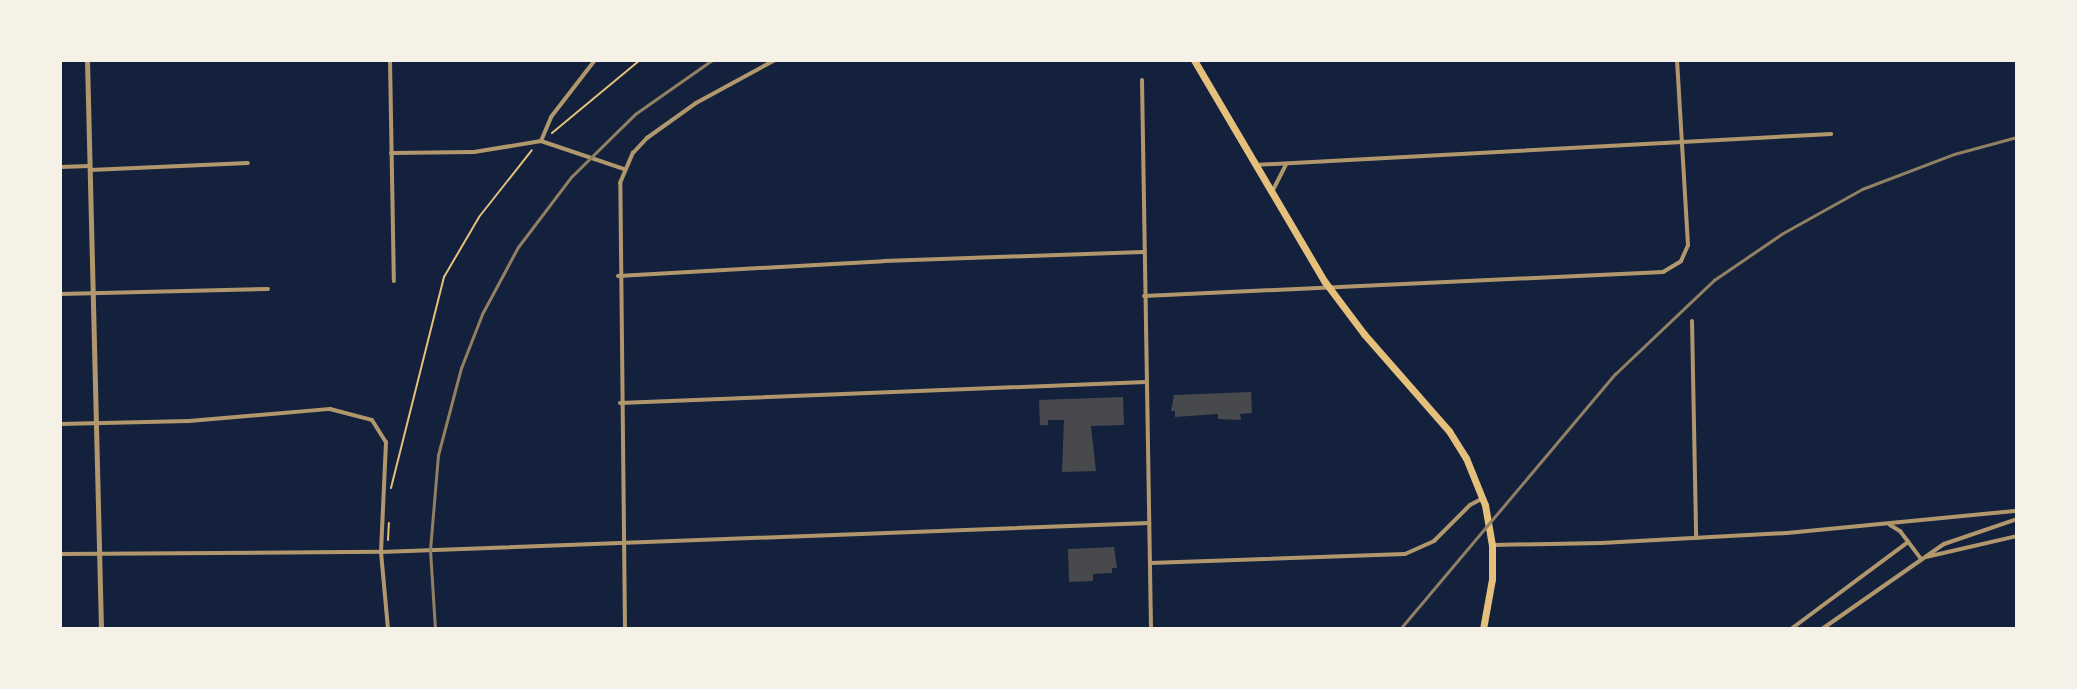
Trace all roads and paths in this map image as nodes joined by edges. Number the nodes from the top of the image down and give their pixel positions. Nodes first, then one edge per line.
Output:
1 (87, 60) edge
2 (390, 60) edge
3 (595, 60) edge
4 (640, 60) edge
5 (775, 60) edge
6 (1194, 60) edge
7 (1677, 60) edge
8 (1142, 80) dead end
9 (1831, 134) dead end
10 (541, 141) junction
11 (1682, 142) junction
12 (391, 153) junction
13 (248, 163) dead end
14 (1286, 164) junction
15 (1253, 165) junction
16 (60, 167) edge
17 (90, 168) junction
18 (624, 169) junction
19 (1271, 194) junction
20 (1143, 252) junction
21 (618, 276) junction
22 (394, 281) dead end
23 (268, 289) dead end
24 (1332, 290) junction
25 (93, 293) junction
26 (60, 294) edge
27 (1144, 296) junction
28 (1692, 321) dead end
29 (1147, 382) junction
30 (620, 403) junction
31 (96, 423) junction
32 (60, 424) edge
33 (390, 498) dead end
34 (1483, 498) junction
35 (2017, 511) edge
36 (2017, 519) edge
37 (389, 523) dead end
38 (1149, 523) junction
39 (1890, 525) junction
40 (2017, 536) edge
41 (1696, 538) junction
42 (624, 540) junction
43 (1908, 542) junction
44 (386, 545) dead end
45 (1492, 545) junction
46 (381, 552) junction
47 (60, 554) edge
48 (99, 555) junction
49 (1920, 558) junction
50 (1150, 563) junction
51 (101, 629) edge
52 (388, 629) edge
53 (625, 629) edge
54 (1151, 629) edge
55 (1483, 629) edge
56 (1791, 629) edge
57 (1822, 629) edge

1 - 17 street
2 - 12 street
3 - 10 street
4 - 10 path
5 - 18 street
6 - 15 main road
7 - 11 street
8 - 20 street
9 - 11 street
10 - 12 street
10 - 18 street
10 - 33 path
11 - 14 street
11 - 24 street
12 - 22 street
13 - 17 street
14 - 15 street
14 - 19 street
15 - 19 main road
16 - 17 street
17 - 25 street
18 - 21 street
19 - 24 main road
20 - 21 street
20 - 27 street
21 - 30 street
23 - 25 street
24 - 27 street
24 - 34 main road
25 - 26 street
25 - 31 street
27 - 29 street
28 - 41 street
29 - 30 street
29 - 38 street
30 - 42 street
31 - 32 street
31 - 46 street
31 - 48 street
34 - 45 main road
34 - 50 street
35 - 39 street
36 - 49 street
37 - 44 path
38 - 42 street
38 - 50 street
39 - 41 street
39 - 43 street
40 - 49 street
41 - 45 street
42 - 46 street
42 - 53 street
43 - 49 street
43 - 56 street
45 - 55 main road
46 - 48 street
46 - 52 street
47 - 48 street
48 - 51 street
49 - 57 street
50 - 54 street

